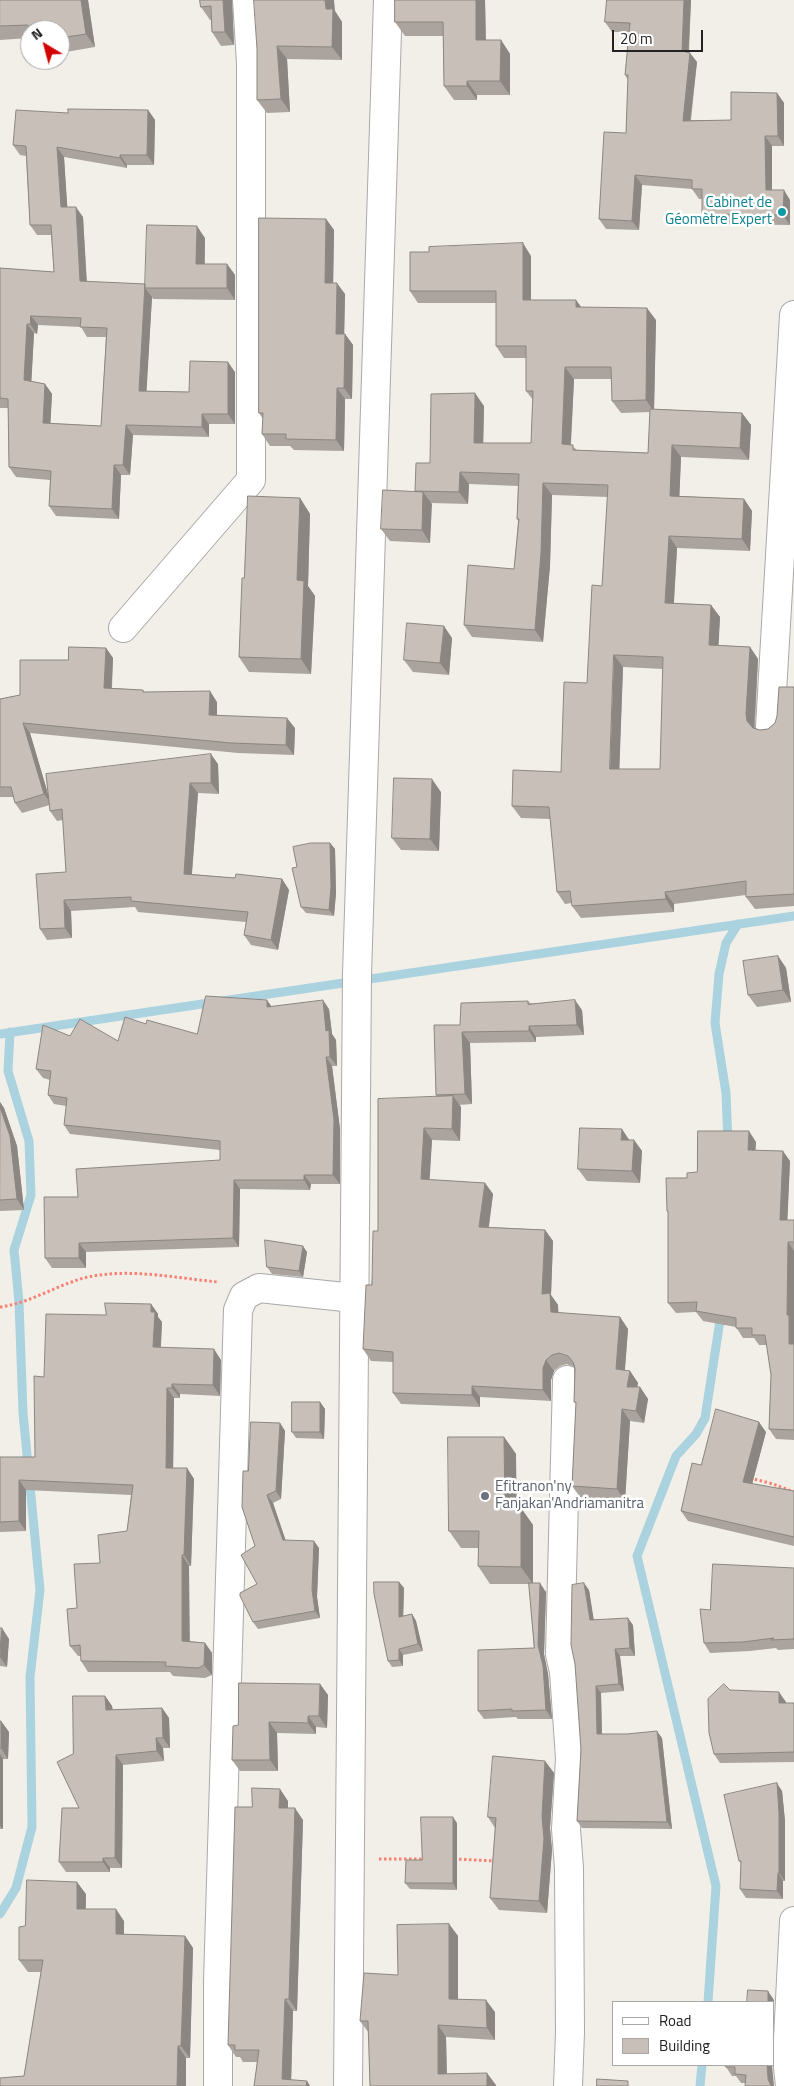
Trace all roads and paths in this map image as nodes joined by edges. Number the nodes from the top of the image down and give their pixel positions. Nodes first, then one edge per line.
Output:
1 (247, 0) edge
2 (388, 0) edge
3 (794, 315) edge
4 (123, 628) dead end
5 (770, 727) edge
6 (244, 1296) junction
7 (354, 1298) junction
8 (0, 1307) edge
9 (567, 1380) dead end
10 (745, 1477) edge
11 (794, 1492) edge
12 (351, 1858) junction
13 (428, 1859) edge
14 (447, 1859) edge
15 (504, 1862) edge
16 (794, 1921) edge
17 (218, 2086) edge
18 (348, 2086) edge
19 (568, 2086) edge
20 (790, 2086) edge

1 - 4 street
2 - 7 street
3 - 5 street
6 - 7 street
6 - 8 path
6 - 17 street
7 - 12 street
9 - 19 street
10 - 11 path
12 - 13 path
12 - 18 street
14 - 15 path
16 - 20 street

